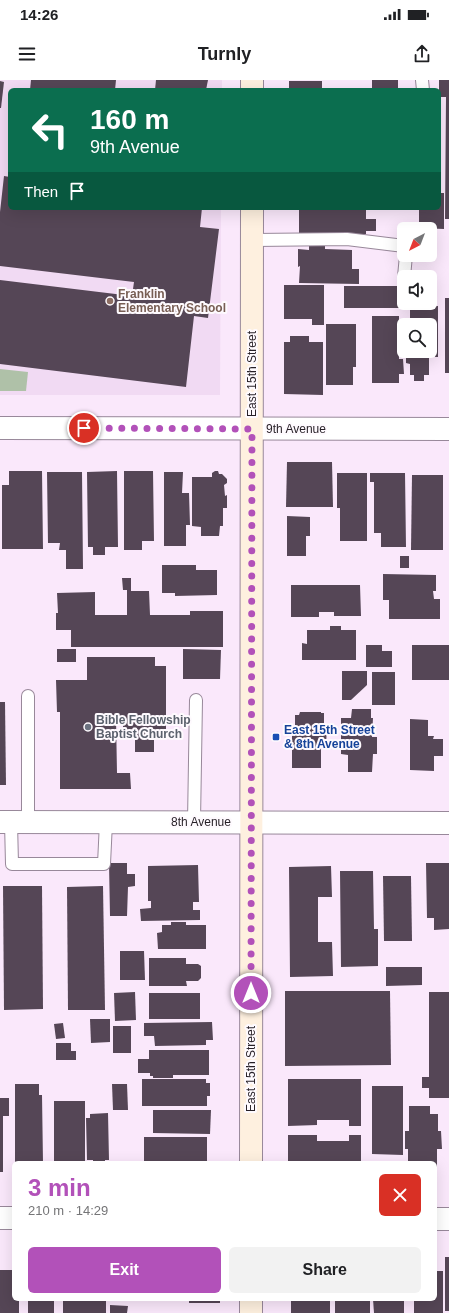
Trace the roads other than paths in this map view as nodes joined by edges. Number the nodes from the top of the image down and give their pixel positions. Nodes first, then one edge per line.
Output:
1 (252, 210) edge
2 (252, 240) junction
3 (397, 245) edge
4 (0, 428) edge
5 (252, 429) junction
6 (449, 430) edge
7 (28, 696) dead end
8 (196, 700) dead end
9 (13, 822) edge
10 (106, 822) junction
11 (194, 822) junction
12 (251, 822) junction
13 (449, 823) edge
14 (251, 1161) edge
15 (0, 1218) edge
16 (12, 1218) edge
17 (437, 1219) edge
18 (449, 1219) edge
19 (251, 1301) edge
20 (251, 1313) edge

1 - 2 main road, East 15th Street
2 - 3 lane
2 - 5 main road, East 15th Street
4 - 5 street, 9th Avenue
5 - 6 street, 9th Avenue
5 - 12 main road, East 15th Street
7 - 9 lane
8 - 11 lane
9 - 10 street, 8th Avenue
9 - 10 lane
10 - 11 street, 8th Avenue
11 - 12 street, 8th Avenue
12 - 13 street, 8th Avenue
12 - 14 main road, East 15th Street
15 - 16 street
17 - 18 street
19 - 20 main road

